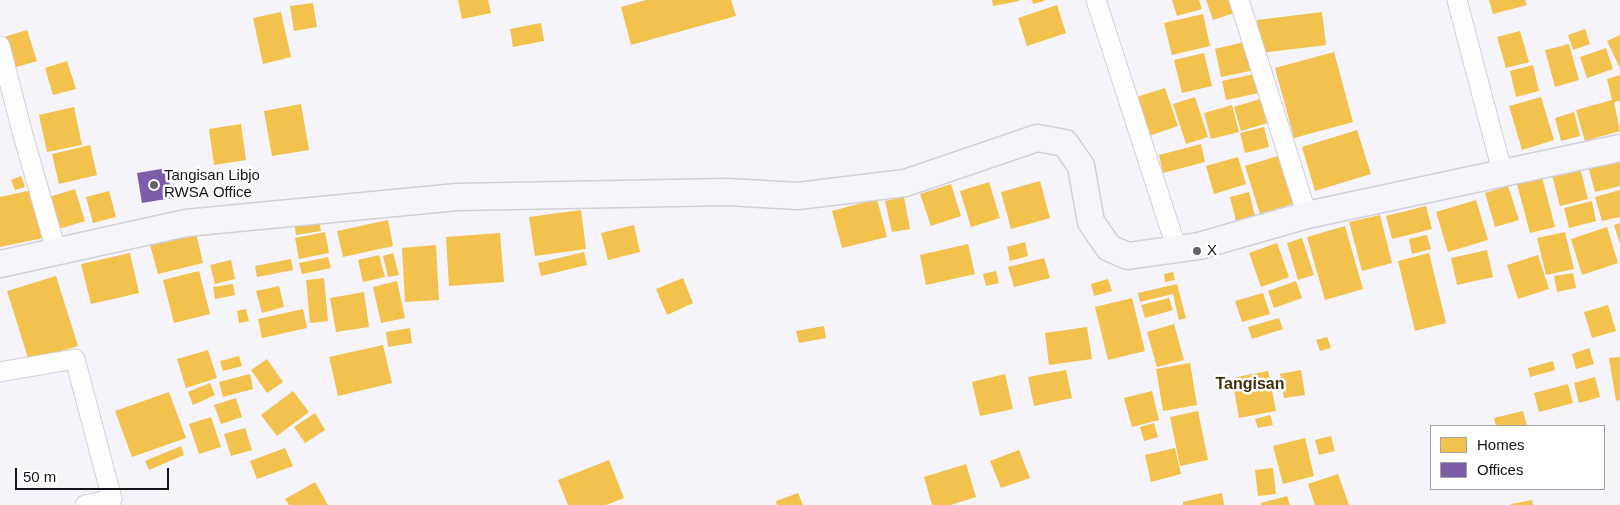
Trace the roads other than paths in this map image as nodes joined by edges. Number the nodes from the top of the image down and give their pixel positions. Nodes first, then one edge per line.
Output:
1 (1096, 0) edge
2 (1239, 0) edge
3 (1457, 0) edge
4 (0, 46) edge
5 (1620, 148) edge
6 (1502, 171) junction
7 (1307, 215) junction
8 (56, 250) junction
9 (1177, 250) junction
10 (0, 264) edge
11 (0, 372) edge
12 (85, 505) edge

1 - 9 street
2 - 7 street
3 - 6 street
4 - 8 street
5 - 6 street
6 - 7 street
7 - 9 street
8 - 9 street
8 - 10 street
11 - 12 street

